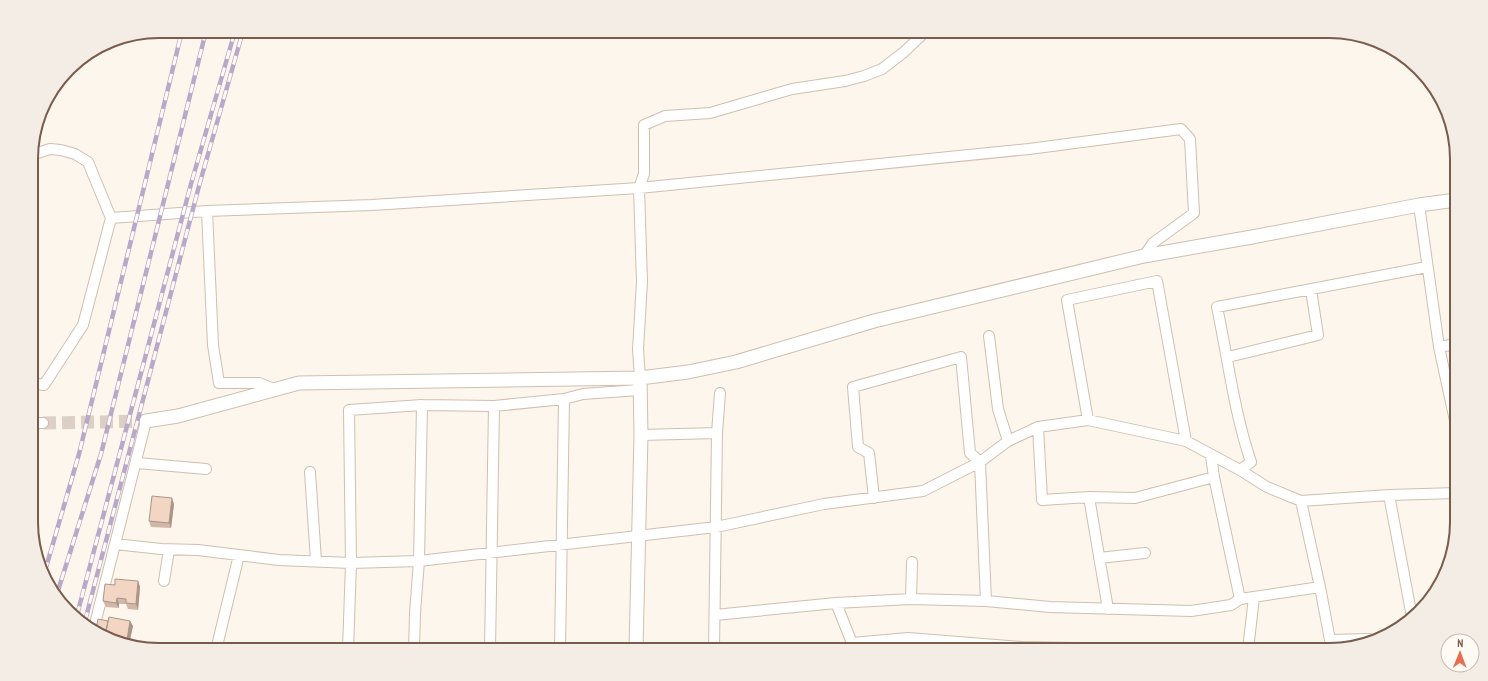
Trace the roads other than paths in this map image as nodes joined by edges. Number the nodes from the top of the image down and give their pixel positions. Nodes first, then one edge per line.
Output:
1 (919, 38) edge
2 (38, 153) edge
3 (639, 188) junction
4 (1450, 201) edge
5 (1418, 205) junction
6 (207, 211) junction
7 (111, 218) junction
8 (1144, 256) junction
9 (1427, 267) junction
10 (1311, 290) junction
11 (989, 336) dead end
12 (1450, 345) edge
13 (1439, 347) junction
14 (1228, 357) junction
15 (38, 384) edge
16 (640, 384) junction
17 (274, 389) junction
18 (720, 393) dead end
19 (1450, 397) edge
20 (564, 399) junction
21 (422, 405) junction
22 (494, 406) junction
23 (1088, 420) junction
24 (146, 421) joint
25 (38, 423) edge
26 (44, 423) tunnel mouth
27 (1038, 427) junction
28 (717, 433) junction
29 (641, 435) junction
30 (1008, 441) junction
31 (1186, 441) junction
32 (1211, 456) junction
33 (980, 462) junction
34 (137, 463) junction
35 (206, 469) dead end
36 (1240, 470) junction
37 (310, 472) dead end
38 (1214, 477) junction
39 (1450, 493) edge
40 (1388, 495) junction
41 (1089, 497) junction
42 (874, 498) junction
43 (1301, 501) junction
44 (716, 527) junction
45 (638, 534) junction
46 (115, 544) junction
47 (563, 544) junction
48 (169, 550) junction
49 (492, 553) junction
50 (1145, 553) dead end
51 (239, 555) junction
52 (1099, 558) junction
53 (316, 561) junction
54 (419, 561) junction
55 (912, 562) dead end
56 (351, 563) junction
57 (164, 581) dead end
58 (1320, 587) junction
59 (1254, 597) junction
60 (1240, 599) junction
61 (911, 600) junction
62 (986, 601) junction
63 (836, 603) junction
64 (1108, 609) junction
65 (1411, 611) edge
66 (715, 615) junction
67 (95, 625) edge
68 (1360, 639) edge
69 (218, 643) edge
70 (348, 643) edge
71 (414, 643) edge
72 (490, 643) edge
73 (560, 643) edge
74 (636, 643) edge
75 (714, 643) edge
76 (850, 643) edge
77 (872, 643) edge
78 (936, 643) edge
79 (1249, 643) edge

1 - 3 street
2 - 7 street
3 - 6 street
3 - 8 street
3 - 16 street
4 - 5 street
5 - 8 street
5 - 9 street
6 - 7 street
6 - 17 street
7 - 15 street
8 - 16 street
9 - 10 street
9 - 13 street
10 - 14 street
10 - 14 street
11 - 30 street
12 - 13 street
13 - 19 street
14 - 36 street
16 - 17 street
16 - 20 street
16 - 29 street
17 - 24 street
18 - 28 street
20 - 22 street
20 - 47 street
21 - 22 street
21 - 54 street
21 - 56 street
22 - 49 street
23 - 27 street
23 - 31 street
23 - 31 street
24 - 34 street
25 - 26 street
27 - 30 street
27 - 41 street
28 - 29 street
28 - 44 street
29 - 45 street
30 - 33 street
31 - 32 street
32 - 36 street
32 - 38 street
33 - 42 street
33 - 42 street
33 - 62 street
34 - 35 street
34 - 46 street
36 - 43 street
37 - 53 street
38 - 41 street
38 - 60 street
39 - 40 street
40 - 43 street
40 - 65 street
41 - 52 street
42 - 44 street
43 - 58 street
44 - 45 street
44 - 66 street
45 - 47 street
45 - 74 street
46 - 48 street
46 - 67 street
47 - 49 street
47 - 73 street
48 - 51 street
48 - 57 street
49 - 54 street
49 - 72 street
50 - 52 street
51 - 53 street
51 - 69 street
52 - 64 street
53 - 56 street
54 - 56 street
54 - 71 street
55 - 61 street
56 - 70 street
58 - 59 street
58 - 68 street
59 - 60 street
59 - 79 street
60 - 64 street
61 - 62 street
61 - 63 street
62 - 64 street
63 - 66 street
63 - 76 street
66 - 75 street
77 - 78 street

